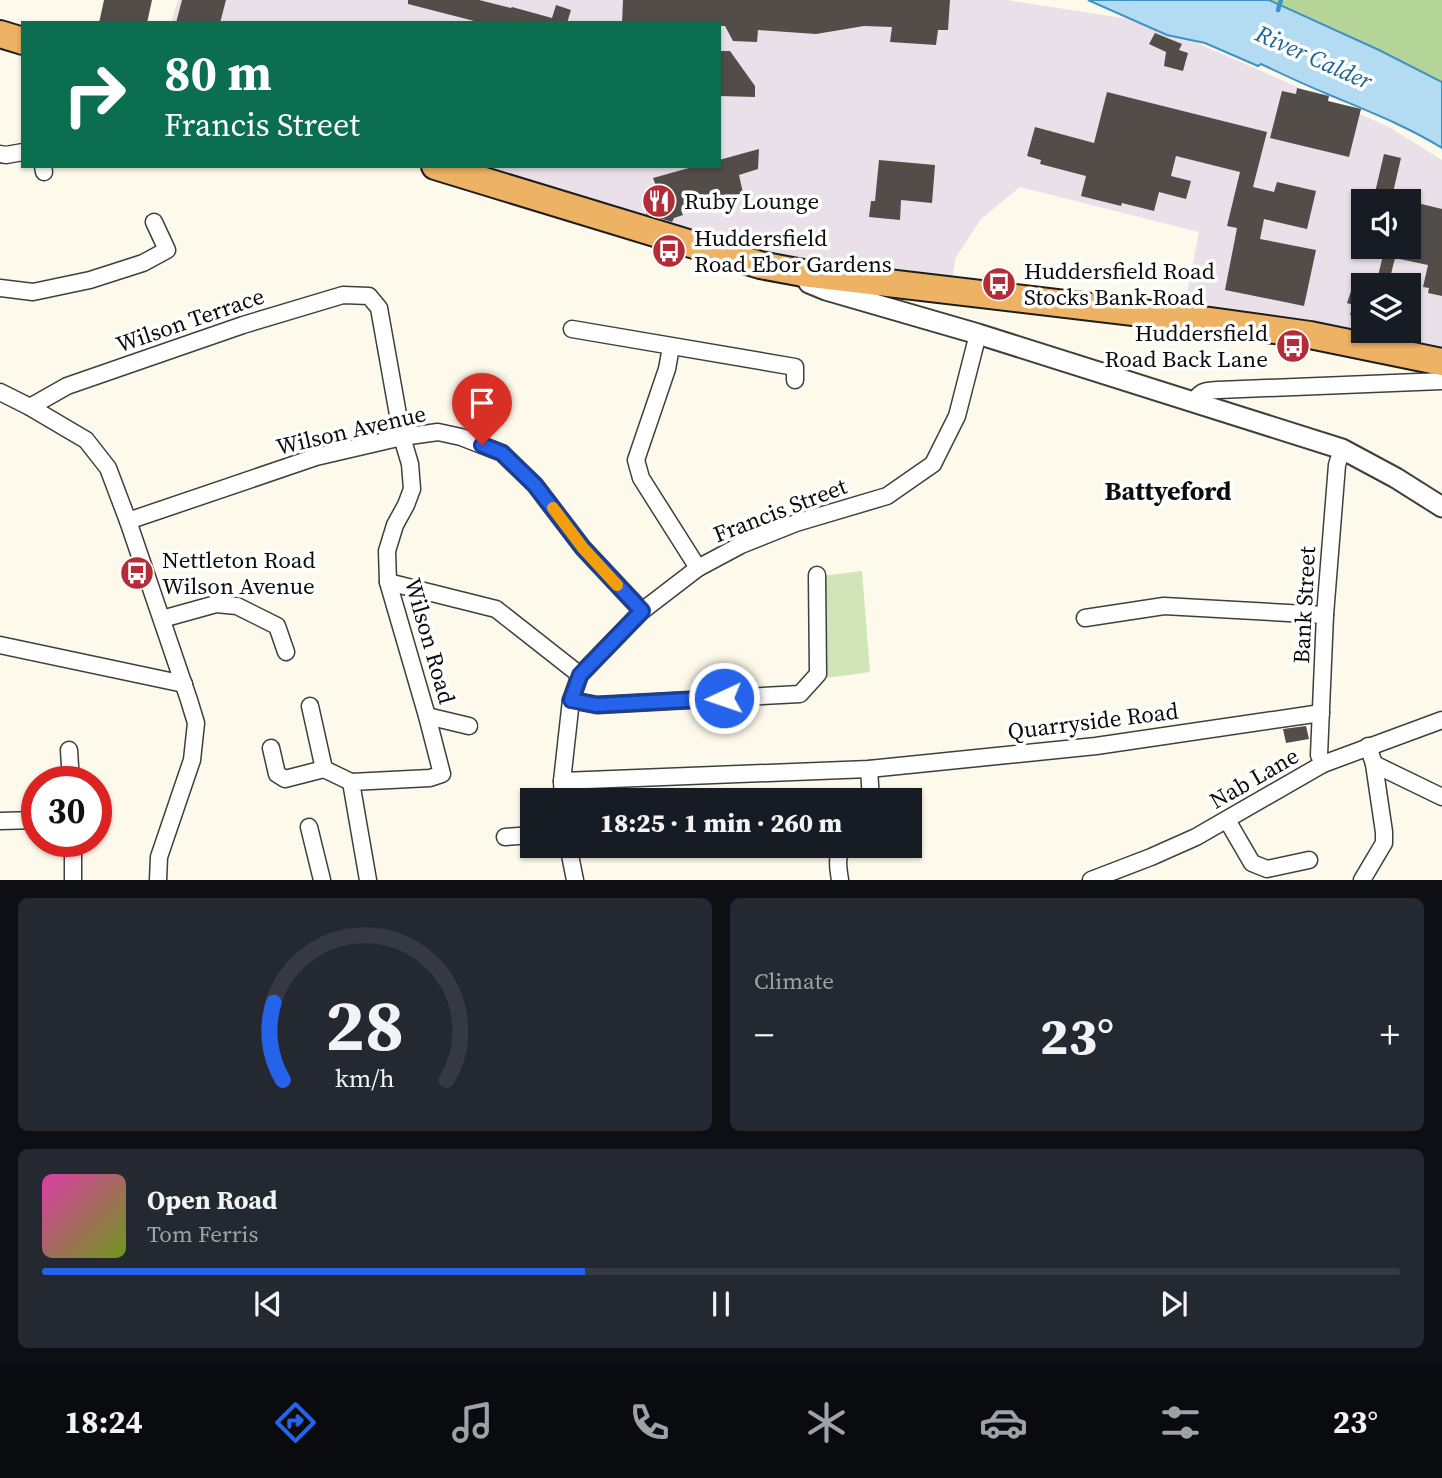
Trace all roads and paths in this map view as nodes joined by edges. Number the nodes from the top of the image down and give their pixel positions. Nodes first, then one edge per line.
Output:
1 (0, 34) edge
2 (21, 40) edge
3 (21, 152) edge
4 (0, 154) edge
5 (442, 168) edge
6 (155, 222) dead end
7 (803, 273) junction
8 (0, 288) edge
9 (369, 296) joint
10 (572, 330) dead end
11 (978, 334) junction
12 (671, 347) junction
13 (1442, 362) edge
14 (795, 380) dead end
15 (1442, 381) edge
16 (0, 392) edge
17 (1195, 402) junction
18 (30, 407) junction
19 (402, 437) junction
20 (1342, 449) junction
21 (1442, 507) edge
22 (128, 521) junction
23 (698, 568) junction
24 (817, 575) dead end
25 (388, 582) junction
26 (642, 611) junction
27 (1325, 615) junction
28 (1085, 618) dead end
29 (162, 619) junction
30 (0, 645) edge
31 (286, 652) dead end
32 (580, 675) junction
33 (184, 684) junction
34 (571, 700) junction
35 (310, 706) dead end
36 (1321, 713) junction
37 (428, 716) junction
38 (1442, 720) edge
39 (469, 726) dead end
40 (1368, 746) junction
41 (271, 748) dead end
42 (69, 750) dead end
43 (1322, 764) junction
44 (1374, 764) junction
45 (70, 766) edge
46 (324, 769) junction
47 (869, 769) junction
48 (562, 781) junction
49 (351, 782) junction
50 (562, 788) edge
51 (870, 788) edge
52 (1442, 797) edge
53 (21, 820) edge
54 (1227, 820) junction
55 (0, 821) edge
56 (309, 827) dead end
57 (520, 836) edge
58 (505, 837) dead end
59 (72, 857) edge
60 (571, 858) edge
61 (837, 858) edge
62 (1309, 860) dead end
63 (73, 880) edge
64 (158, 880) edge
65 (322, 880) edge
66 (368, 880) edge
67 (575, 880) edge
68 (840, 880) edge
69 (1091, 880) edge
70 (1362, 880) edge

1 - 2 highway
3 - 4 street
5 - 7 highway
6 - 8 street
7 - 11 street
7 - 13 highway
9 - 18 street, Wilson Terrace
9 - 19 street, Wilson Road
10 - 12 street
11 - 17 street
11 - 23 street, Francis Street
12 - 14 street
12 - 23 street
15 - 17 street
16 - 18 street
17 - 20 street
18 - 22 street
19 - 22 street, Wilson Avenue
19 - 25 street, Wilson Road
19 - 26 street, Wilson Avenue
20 - 21 street
20 - 27 street, Bank Street
22 - 29 street
23 - 26 street, Francis Street
24 - 34 street
25 - 32 street
25 - 37 street, Wilson Road
26 - 32 street, Francis Street
27 - 28 street
27 - 36 street, Bank Street
29 - 31 street
29 - 33 street
30 - 33 street
32 - 34 street, Francis Street
33 - 64 street
34 - 48 street, Francis Street
35 - 46 street
36 - 43 street, Bank Street
36 - 47 street, Quarryside Road
37 - 39 street
37 - 49 street, Wilson Road
38 - 40 street, Nab Lane
40 - 43 street, Nab Lane
40 - 44 street
41 - 46 street
42 - 45 street
43 - 54 street, Nab Lane
44 - 52 street
44 - 70 street
46 - 49 street
47 - 48 street, Quarryside Road
47 - 51 street
48 - 50 street, Francis Street
49 - 66 street
53 - 55 street
54 - 62 street
54 - 69 street, Nab Lane
56 - 65 street
57 - 58 street
59 - 63 street
60 - 67 street
61 - 68 street

